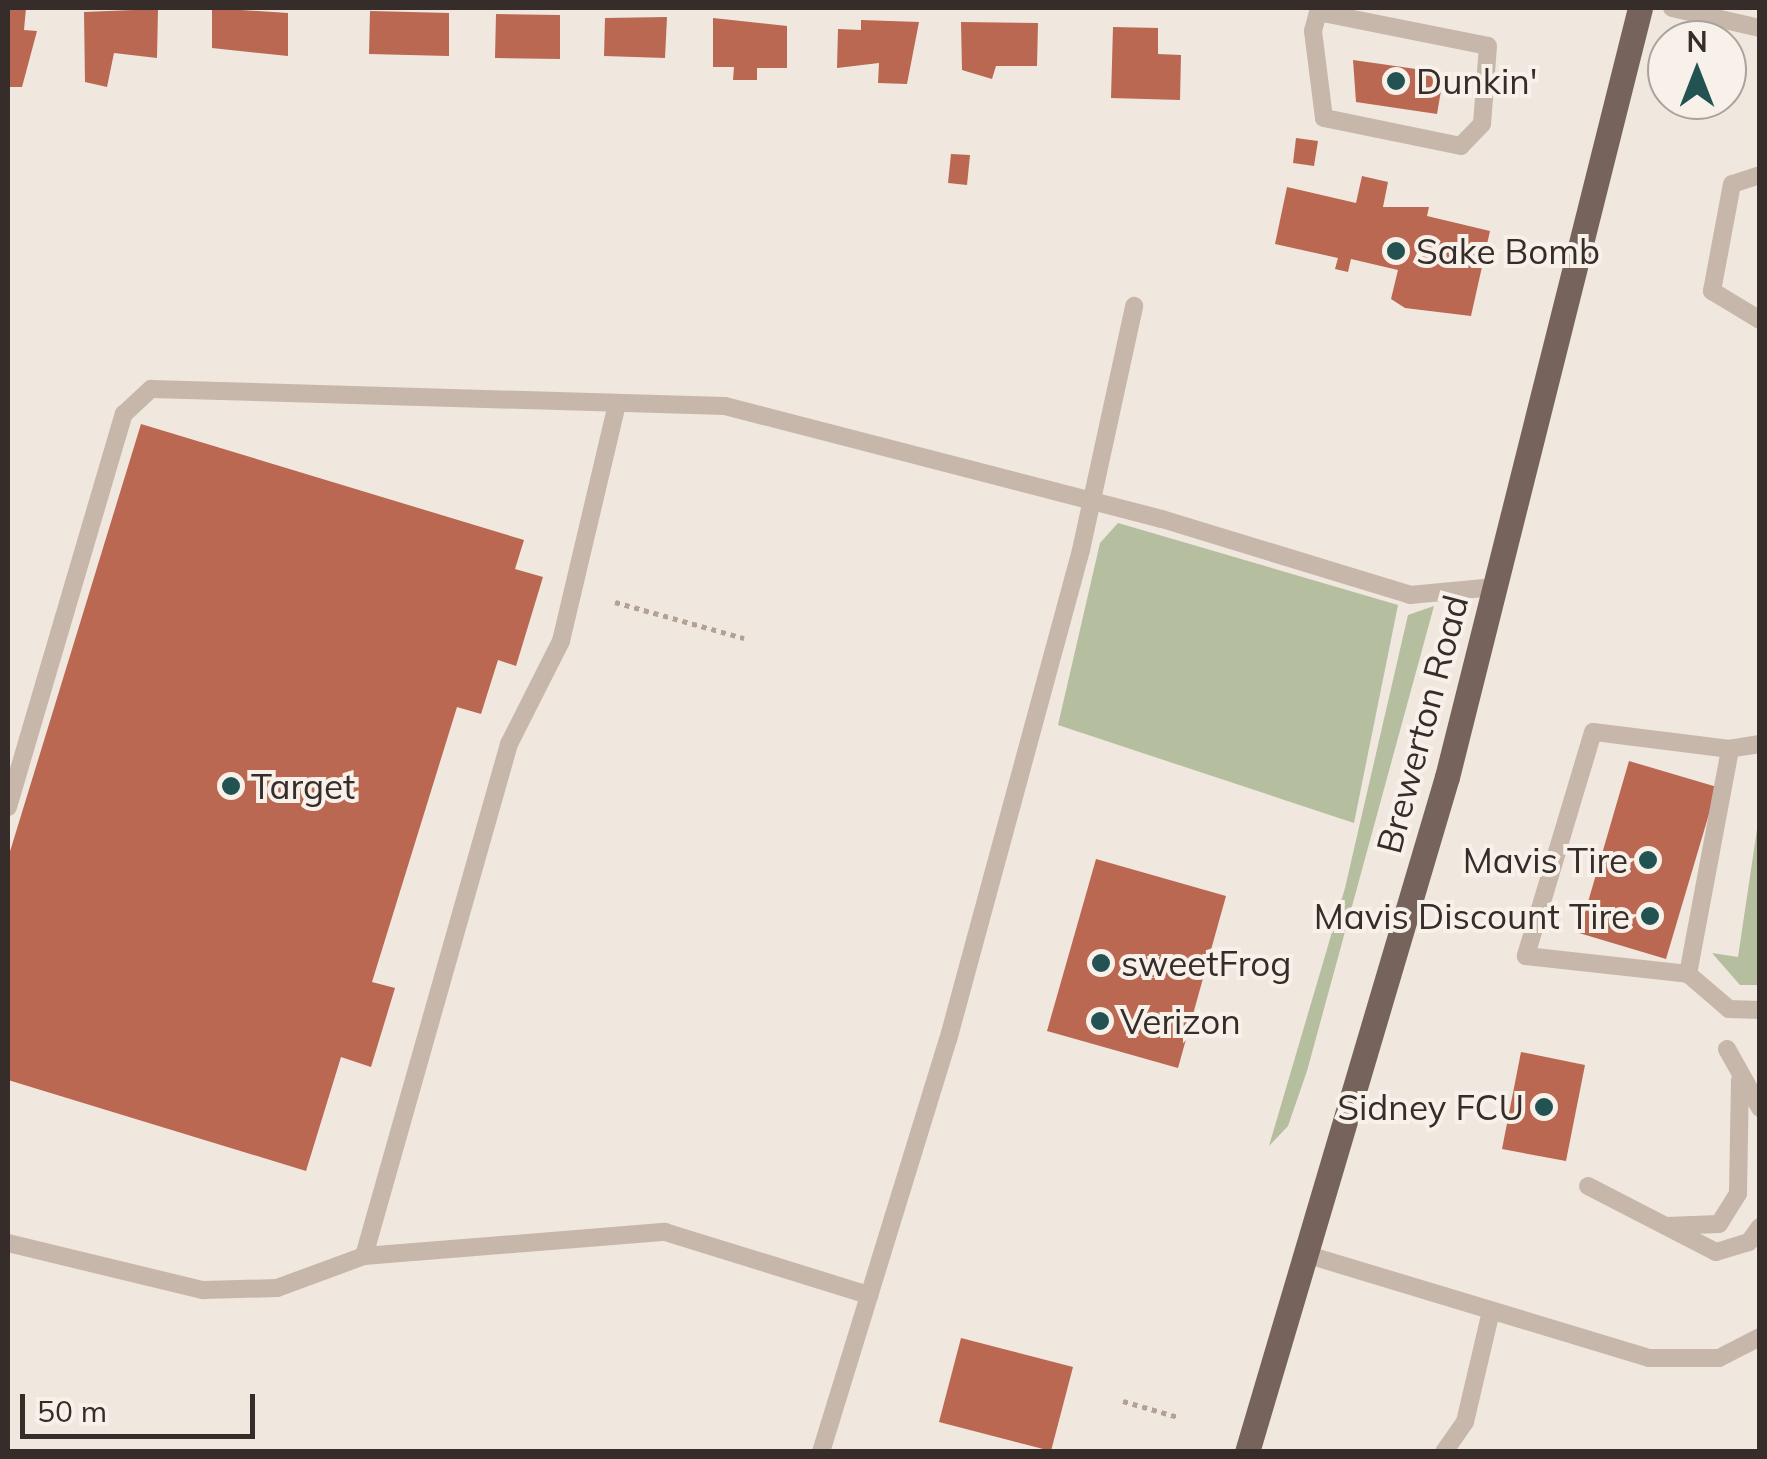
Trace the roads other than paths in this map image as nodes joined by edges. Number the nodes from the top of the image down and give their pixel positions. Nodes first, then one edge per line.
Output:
1 (1640, 8) edge
2 (1672, 8) edge
3 (1318, 10) edge
4 (1760, 28) edge
5 (1753, 174) edge
6 (1134, 306) dead end
7 (1760, 320) edge
8 (618, 404) junction
9 (1085, 502) junction
10 (1495, 587) junction
11 (1760, 744) edge
12 (1730, 749) junction
13 (8, 807) edge
14 (1688, 974) junction
15 (1760, 1010) edge
16 (1727, 1048) dead end
17 (1740, 1080) junction
18 (1760, 1108) edge
19 (1588, 1186) dead end
20 (1666, 1226) junction
21 (1760, 1226) edge
22 (8, 1242) edge
23 (1306, 1254) junction
24 (364, 1256) junction
25 (869, 1296) junction
26 (1492, 1311) junction
27 (1760, 1337) edge
28 (821, 1452) edge
29 (1247, 1452) edge
30 (1444, 1452) edge

1 - 10 main road, Brewerton Road
2 - 4 lane
3 - 3 lane
5 - 7 lane
6 - 9 lane
8 - 9 lane
8 - 13 lane
8 - 24 lane
9 - 10 lane
9 - 25 lane
10 - 23 main road, Brewerton Road
11 - 12 lane
12 - 14 lane
12 - 14 lane
14 - 15 lane
16 - 17 lane
17 - 18 lane
17 - 20 lane
19 - 20 lane
20 - 21 lane
22 - 24 lane
23 - 26 lane
23 - 29 main road, Brewerton Road
24 - 25 lane
25 - 28 lane
26 - 27 lane
26 - 30 lane

